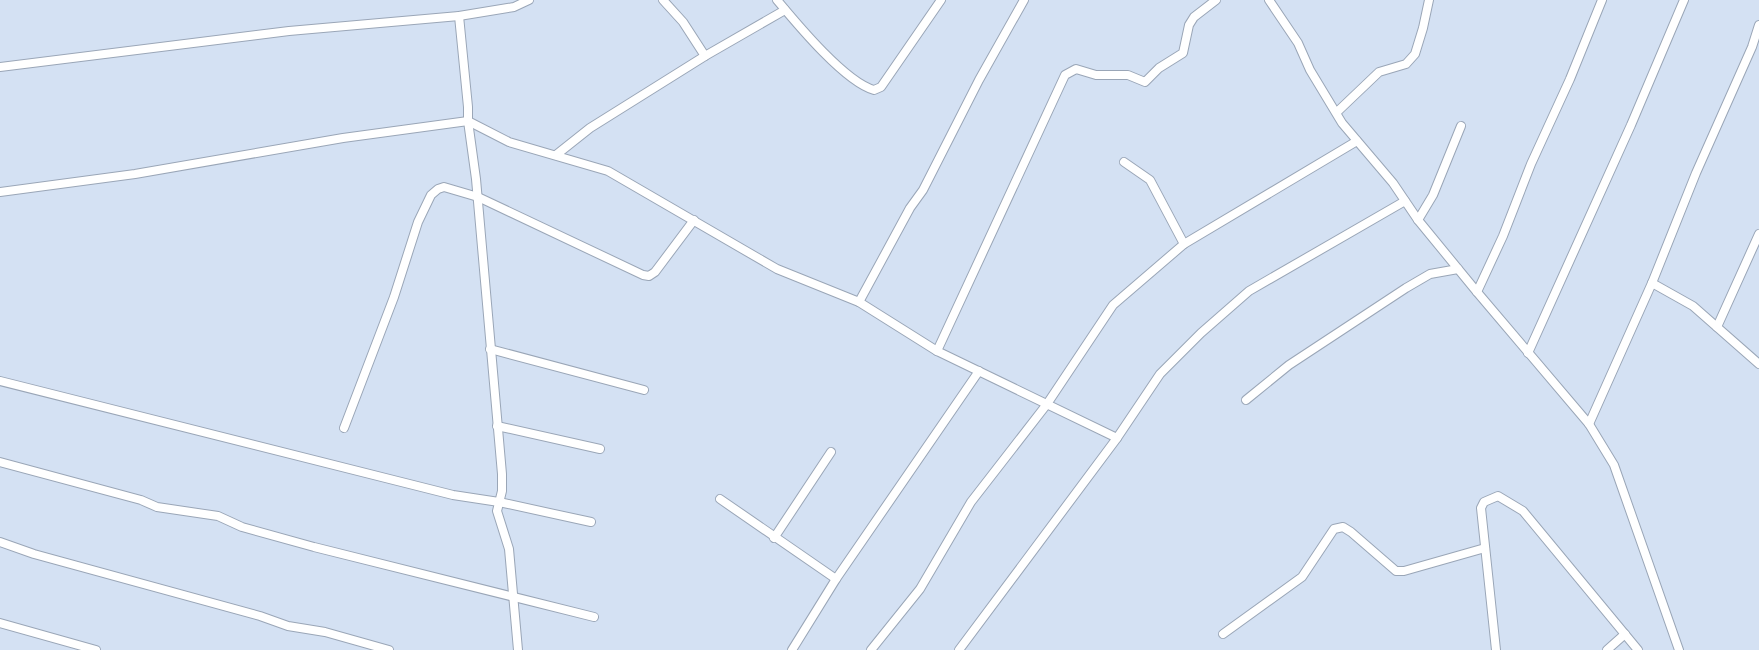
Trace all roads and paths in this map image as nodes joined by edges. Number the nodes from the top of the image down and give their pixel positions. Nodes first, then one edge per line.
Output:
1 (529, 0) edge
2 (663, 0) edge
3 (777, 0) edge
4 (941, 0) edge
5 (1024, 0) edge
6 (1216, 0) edge
7 (1269, 0) edge
8 (1429, 0) edge
9 (1602, 0) edge
10 (1684, 0) edge
11 (785, 10) junction
12 (459, 16) junction
13 (1759, 25) edge
14 (705, 56) junction
15 (0, 68) edge
16 (1337, 112) junction
17 (468, 121) junction
18 (1461, 126) dead end
19 (1357, 141) junction
20 (556, 155) junction
21 (1124, 162) dead end
22 (0, 192) edge
23 (478, 197) junction
24 (1405, 201) junction
25 (694, 220) junction
26 (1418, 220) junction
27 (1759, 234) edge
28 (1184, 244) junction
29 (1458, 269) junction
30 (1652, 283) junction
31 (1477, 292) junction
32 (859, 302) junction
33 (1717, 326) junction
34 (490, 350) junction
35 (937, 351) junction
36 (1528, 353) junction
37 (1759, 364) edge
38 (979, 371) junction
39 (0, 381) edge
40 (644, 390) dead end
41 (1246, 400) dead end
42 (1048, 404) junction
43 (1589, 424) junction
44 (497, 426) junction
45 (344, 428) dead end
46 (1117, 438) junction
47 (600, 449) dead end
48 (831, 452) dead end
49 (0, 462) edge
50 (720, 499) dead end
51 (499, 502) junction
52 (591, 522) dead end
53 (774, 538) junction
54 (0, 542) edge
55 (1485, 548) junction
56 (836, 579) junction
57 (513, 597) junction
58 (594, 618) dead end
59 (0, 623) edge
60 (1223, 634) dead end
61 (1624, 634) junction
62 (96, 650) edge
63 (389, 650) edge
64 (518, 650) edge
65 (792, 650) edge
66 (871, 650) edge
67 (959, 650) edge
68 (1496, 650) edge
69 (1607, 650) edge
70 (1638, 650) edge
71 (1679, 650) edge

1 - 12 street
2 - 14 street
3 - 11 street
4 - 11 street
5 - 32 street
6 - 35 street
7 - 16 street
8 - 16 street
9 - 31 street
10 - 36 street
11 - 14 street
12 - 15 street
12 - 17 street
13 - 30 street
14 - 20 street
16 - 19 street
17 - 20 street
17 - 22 street
17 - 23 street
18 - 26 street
19 - 24 street
19 - 28 street
20 - 25 street
21 - 28 street
23 - 25 street
23 - 34 street
23 - 45 street
24 - 26 street
24 - 46 street
25 - 32 street
26 - 29 street
27 - 33 street
28 - 42 street
29 - 31 street
29 - 41 street
30 - 33 street
30 - 43 street
31 - 36 street
32 - 35 street
33 - 37 street
34 - 40 street
34 - 44 street
35 - 38 street
36 - 43 street
38 - 42 street
38 - 56 street
39 - 51 street
42 - 46 street
42 - 66 street
43 - 71 street
44 - 47 street
44 - 51 street
46 - 67 street
48 - 53 street
49 - 57 street
50 - 53 street
51 - 52 street
51 - 57 street
53 - 56 street
54 - 63 street
55 - 60 street
55 - 61 street
55 - 68 street
56 - 65 street
57 - 58 street
57 - 64 street
59 - 62 street
61 - 69 street
61 - 70 street

